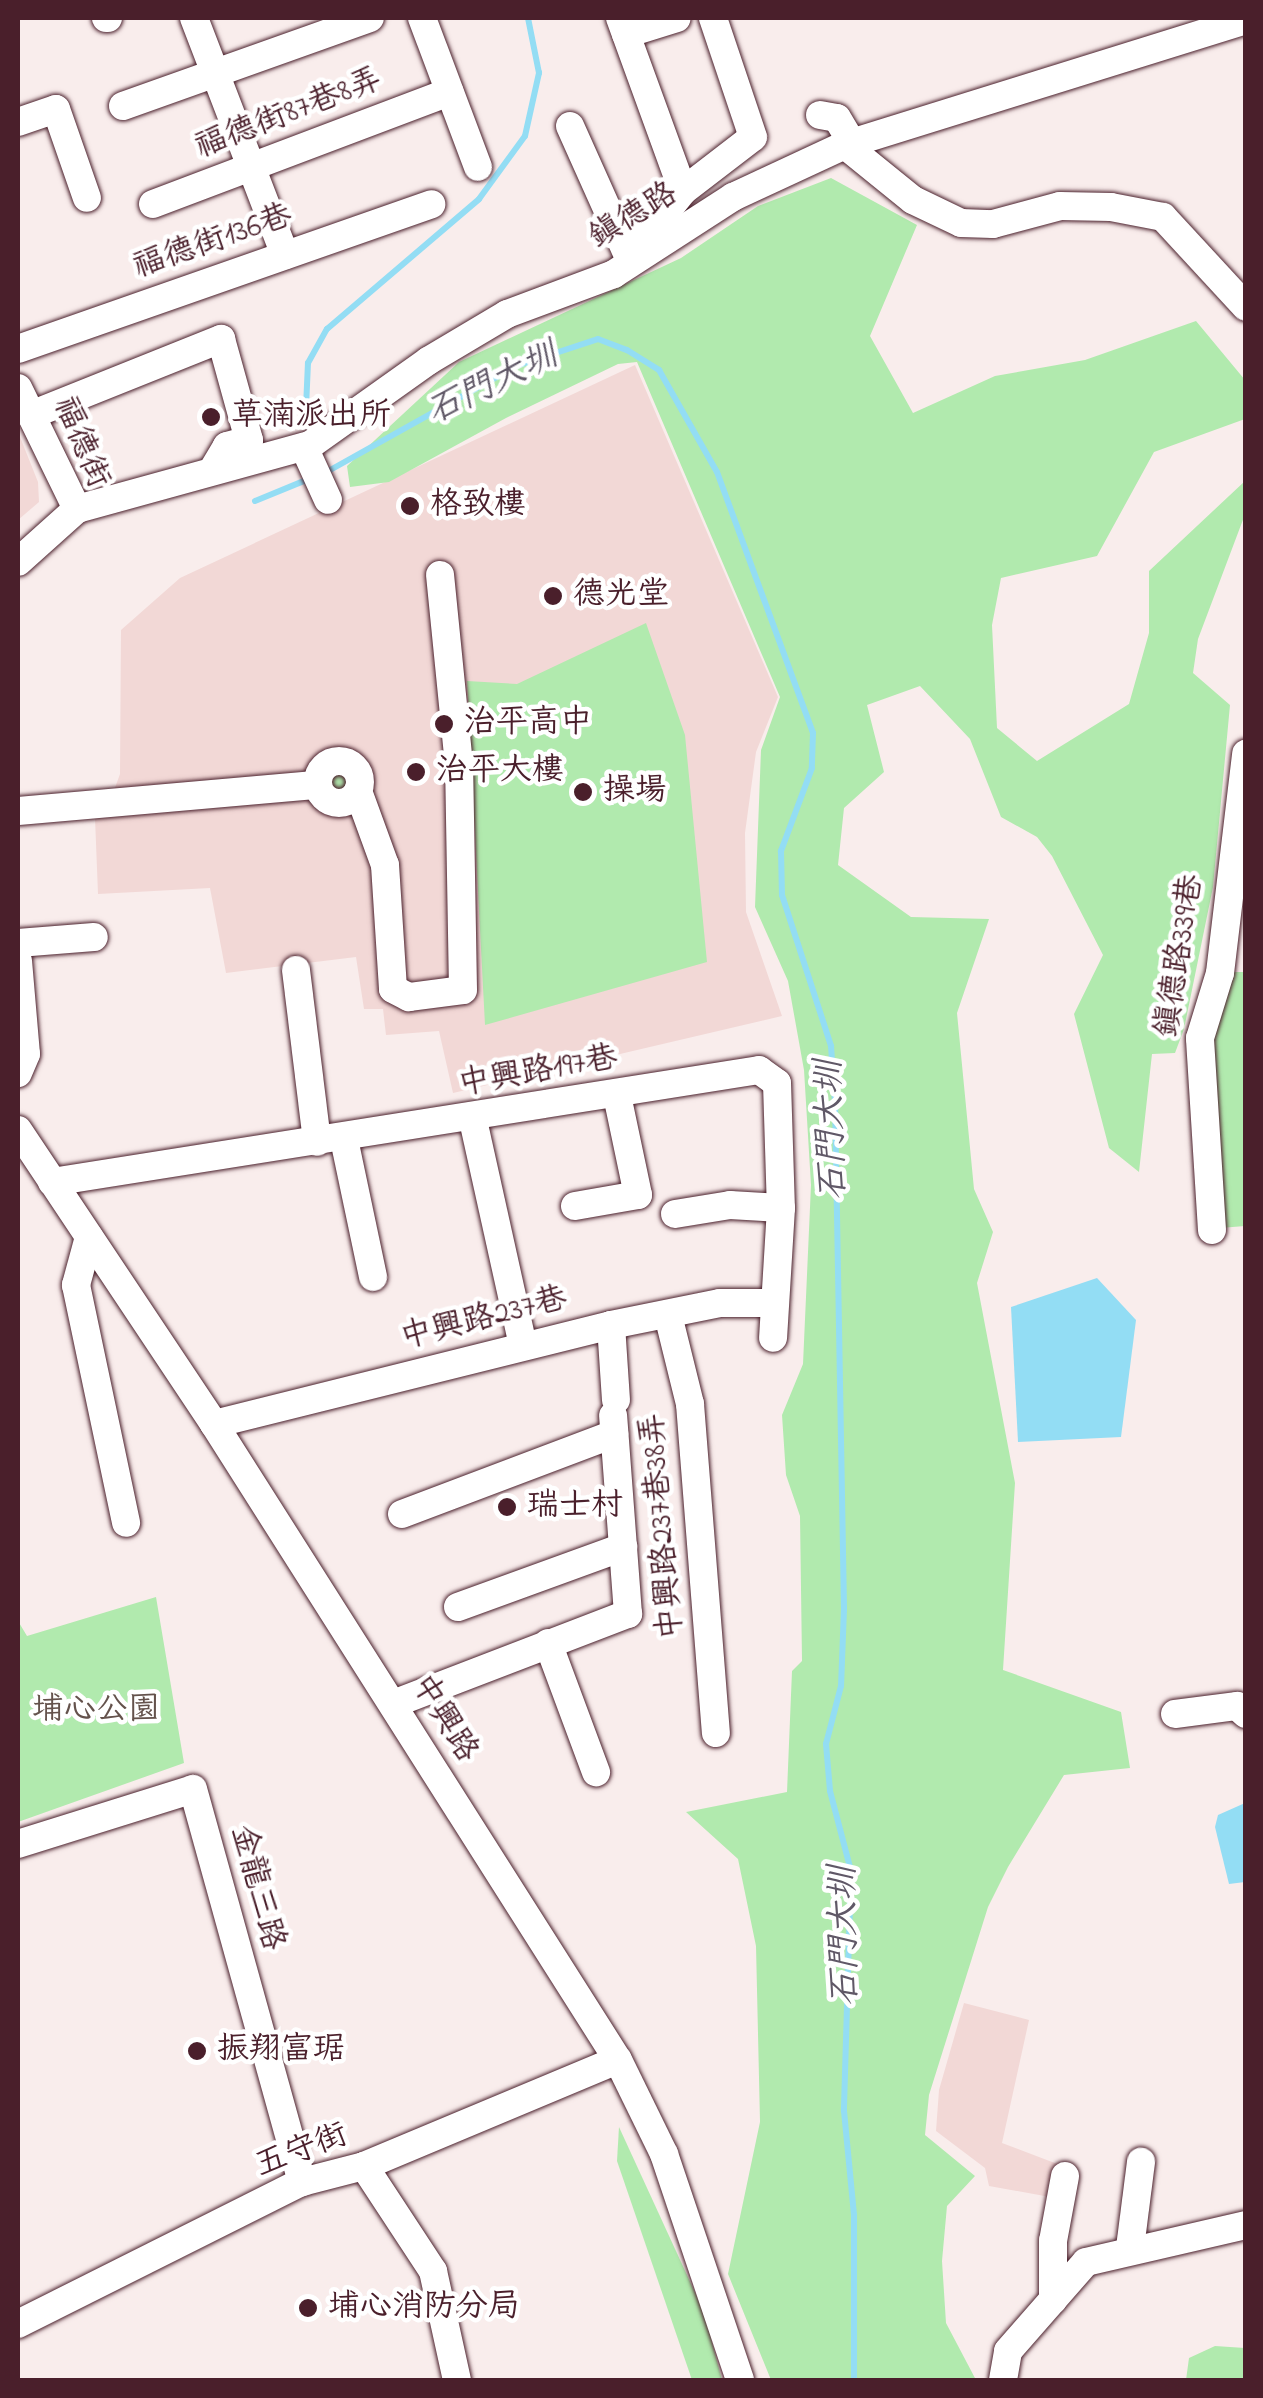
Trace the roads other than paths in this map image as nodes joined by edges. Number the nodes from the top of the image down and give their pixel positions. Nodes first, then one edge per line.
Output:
1 (194, 18) edge
2 (370, 18) edge
3 (422, 18) edge
4 (676, 18) edge
5 (713, 18) edge
6 (1246, 20) edge
7 (623, 26) edge
8 (215, 73) junction
9 (450, 92) junction
10 (123, 106) dead end
11 (820, 115) dead end
12 (18, 122) edge
13 (570, 126) dead end
14 (849, 144) junction
15 (478, 167) dead end
16 (251, 168) junction
17 (684, 192) junction
18 (87, 198) dead end
19 (153, 204) dead end
20 (431, 204) dead end
21 (285, 255) junction
22 (621, 266) junction
23 (1246, 307) edge
24 (18, 349) edge
25 (18, 388) edge
26 (31, 414) junction
27 (212, 472) junction
28 (78, 508) junction
29 (18, 562) edge
30 (440, 575) dead end
31 (1246, 754) edge
32 (18, 811) edge
33 (94, 937) dead end
34 (18, 943) edge
35 (18, 960) edge
36 (296, 970) dead end
37 (18, 1073) edge
38 (616, 1095) junction
39 (473, 1120) junction
40 (18, 1130) edge
41 (331, 1140) junction
42 (52, 1182) junction
43 (576, 1206) dead end
44 (780, 1208) junction
45 (675, 1214) dead end
46 (1212, 1230) dead end
47 (89, 1238) junction
48 (374, 1276) dead end
49 (774, 1304) junction
50 (668, 1315) junction
51 (611, 1325) junction
52 (773, 1338) dead end
53 (523, 1346) junction
54 (614, 1417) junction
55 (214, 1424) junction
56 (402, 1514) dead end
57 (126, 1522) dead end
58 (623, 1548) junction
59 (458, 1607) dead end
60 (548, 1644) junction
61 (393, 1704) junction
62 (1175, 1714) dead end
63 (1246, 1714) edge
64 (716, 1732) dead end
65 (596, 1772) dead end
66 (18, 1844) edge
67 (618, 2060) junction
68 (1141, 2162) dead end
69 (364, 2166) junction
70 (1065, 2176) dead end
71 (302, 2182) junction
72 (1246, 2225) edge
73 (1130, 2248) junction
74 (1053, 2300) junction
75 (18, 2324) edge
76 (458, 2380) edge
77 (740, 2380) edge
78 (1003, 2380) edge

1 - 8 street
2 - 8 street
3 - 9 street
4 - 7 street
5 - 17 street
6 - 14 street, 鎮德路
7 - 17 street
8 - 10 street
8 - 16 street
9 - 15 street
9 - 16 street, 福德街87巷8弄
11 - 14 street
12 - 18 street
13 - 22 street
14 - 22 street, 鎮德路
14 - 23 street
16 - 19 street, 福德街87巷8弄
16 - 21 street
17 - 22 street
20 - 21 street, 福德街136巷
21 - 24 street, 福德街136巷
22 - 27 street, 鎮德路
25 - 26 street, 福德街
26 - 27 street
26 - 28 street, 福德街
27 - 28 street, 鎮德路
28 - 29 street, 福德街
30 - 32 street
31 - 46 street, 鎮德路339巷
33 - 34 street
35 - 37 street
36 - 41 street
38 - 39 street, 中興路197巷
38 - 43 street
38 - 44 street, 中興路197巷
39 - 41 street, 中興路197巷
39 - 53 street
40 - 42 street, 中興路
41 - 42 street, 中興路197巷
41 - 48 street
42 - 47 street, 中興路
44 - 45 street
44 - 49 street, 中興路197巷
47 - 55 street, 中興路
47 - 57 street
49 - 50 street, 中興路237巷
49 - 52 street, 中興路197巷
50 - 51 street, 中興路237巷
50 - 64 street, 中興路237巷38弄
51 - 53 street, 中興路237巷
51 - 54 street
53 - 55 street, 中興路237巷
54 - 56 street
54 - 58 street
55 - 61 street, 中興路
58 - 59 street
58 - 60 street
60 - 61 street
60 - 65 street
61 - 67 street, 中興路
62 - 63 street
66 - 71 street, 金龍三路
67 - 69 street, 五守街
67 - 77 street, 中興路
68 - 73 street
69 - 71 street, 五守街
69 - 76 street
70 - 74 street
71 - 75 street, 五守街
72 - 73 street
73 - 74 street
74 - 78 street

